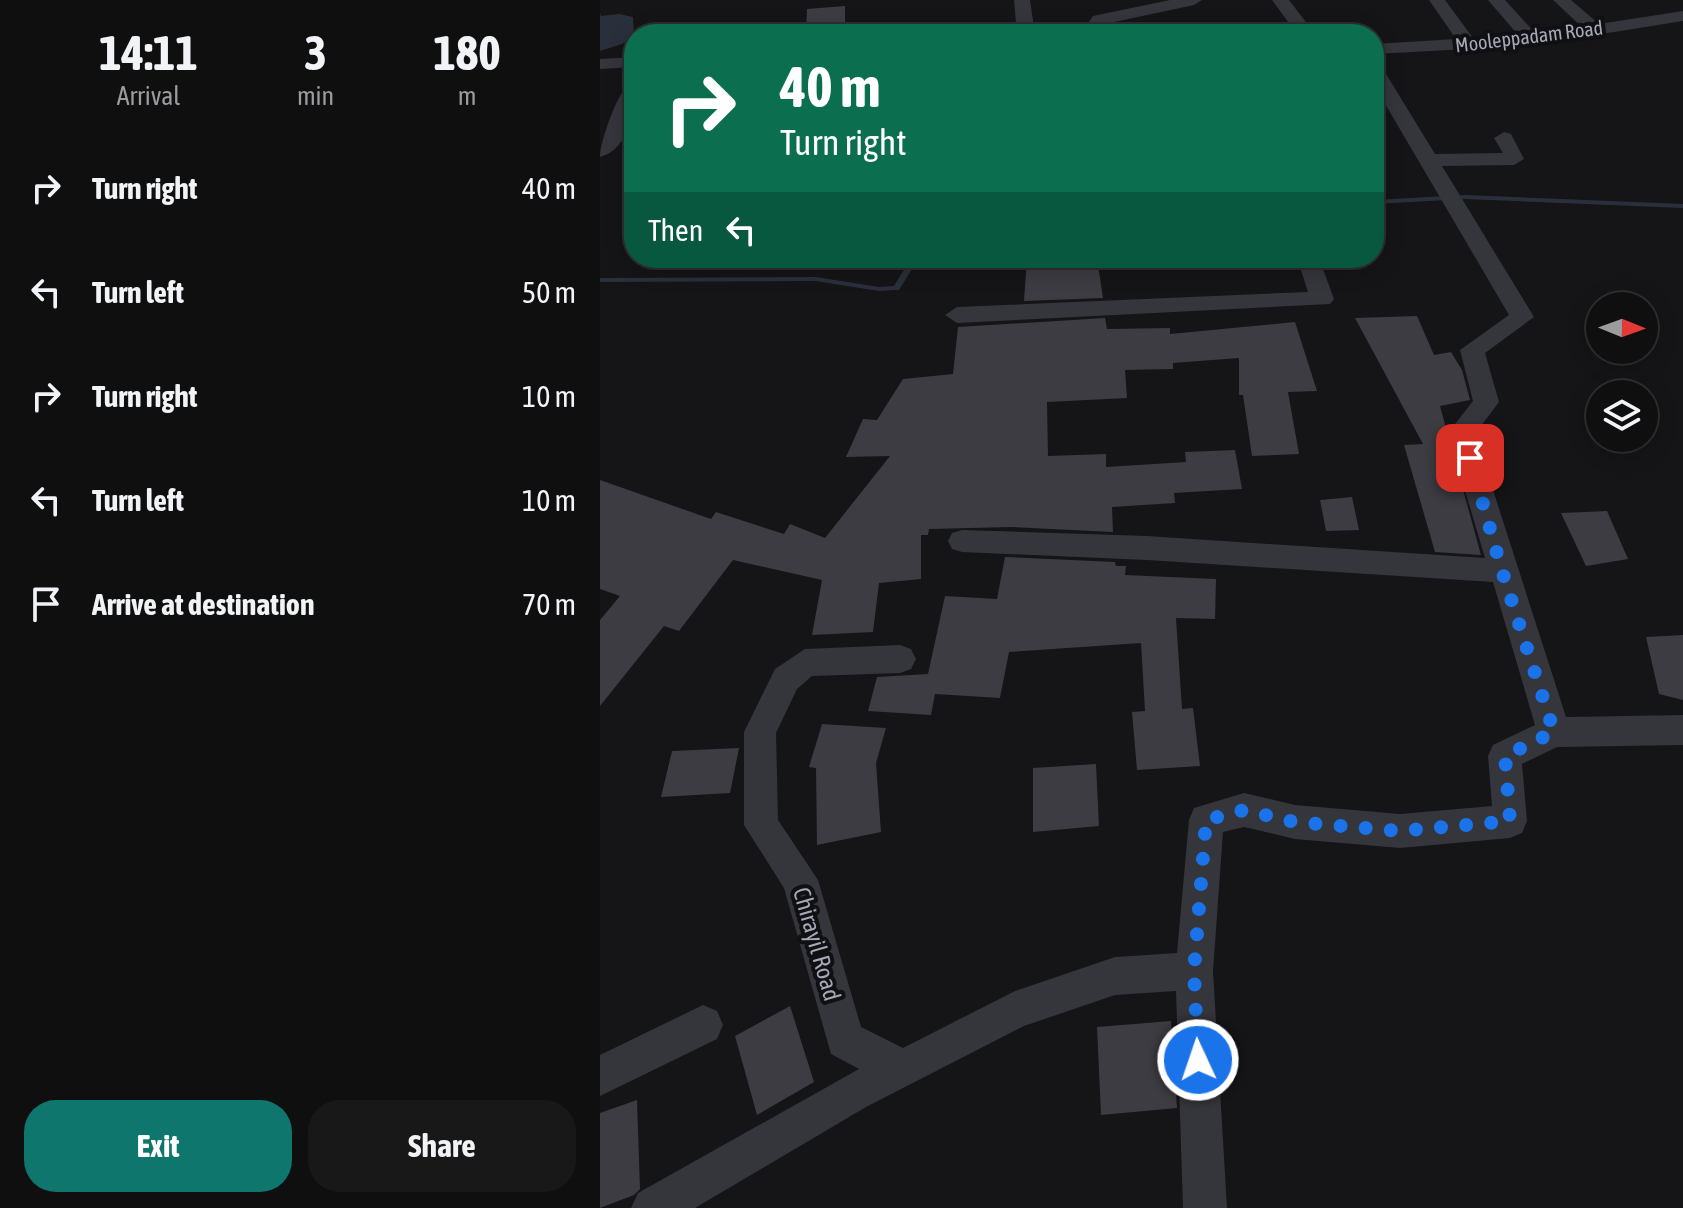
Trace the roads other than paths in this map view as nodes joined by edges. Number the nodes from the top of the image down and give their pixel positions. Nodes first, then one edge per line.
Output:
1 (1022, 0) edge
2 (1194, 0) edge
3 (1280, 0) edge
4 (1437, 0) edge
5 (1496, 0) edge
6 (1561, 0) edge
7 (1676, 0) edge
8 (1683, 6) edge
9 (1683, 16) edge
10 (1025, 24) edge
11 (1096, 24) edge
12 (1298, 24) edge
13 (1593, 28) junction
14 (1531, 39) junction
15 (1469, 45) junction
16 (1384, 49) edge
17 (624, 63) edge
18 (600, 64) edge
19 (1384, 86) edge
20 (624, 111) edge
21 (1504, 138) dead end
22 (600, 151) edge
23 (1428, 160) junction
24 (1311, 268) edge
25 (957, 315) dead end
26 (962, 541) dead end
27 (1502, 571) junction
28 (900, 659) dead end
29 (1683, 730) edge
30 (1554, 732) junction
31 (1194, 971) junction
32 (703, 1025) dead end
33 (903, 1070) junction
34 (600, 1076) edge
35 (653, 1208) edge
36 (1205, 1208) edge

1 - 10 street
2 - 11 street
3 - 12 street
4 - 15 street
5 - 14 street
6 - 13 street
7 - 8 street
9 - 13 street, Mooleppadam Road
13 - 14 street, Mooleppadam Road
14 - 15 street, Mooleppadam Road
15 - 16 street, Mooleppadam Road
17 - 18 street
19 - 23 street
20 - 22 street
21 - 23 street
23 - 27 street
24 - 25 street
26 - 27 street
27 - 30 street
28 - 33 street, Chirayil Road
29 - 30 street
30 - 31 street
31 - 33 street
31 - 36 street
32 - 34 street
33 - 35 street

